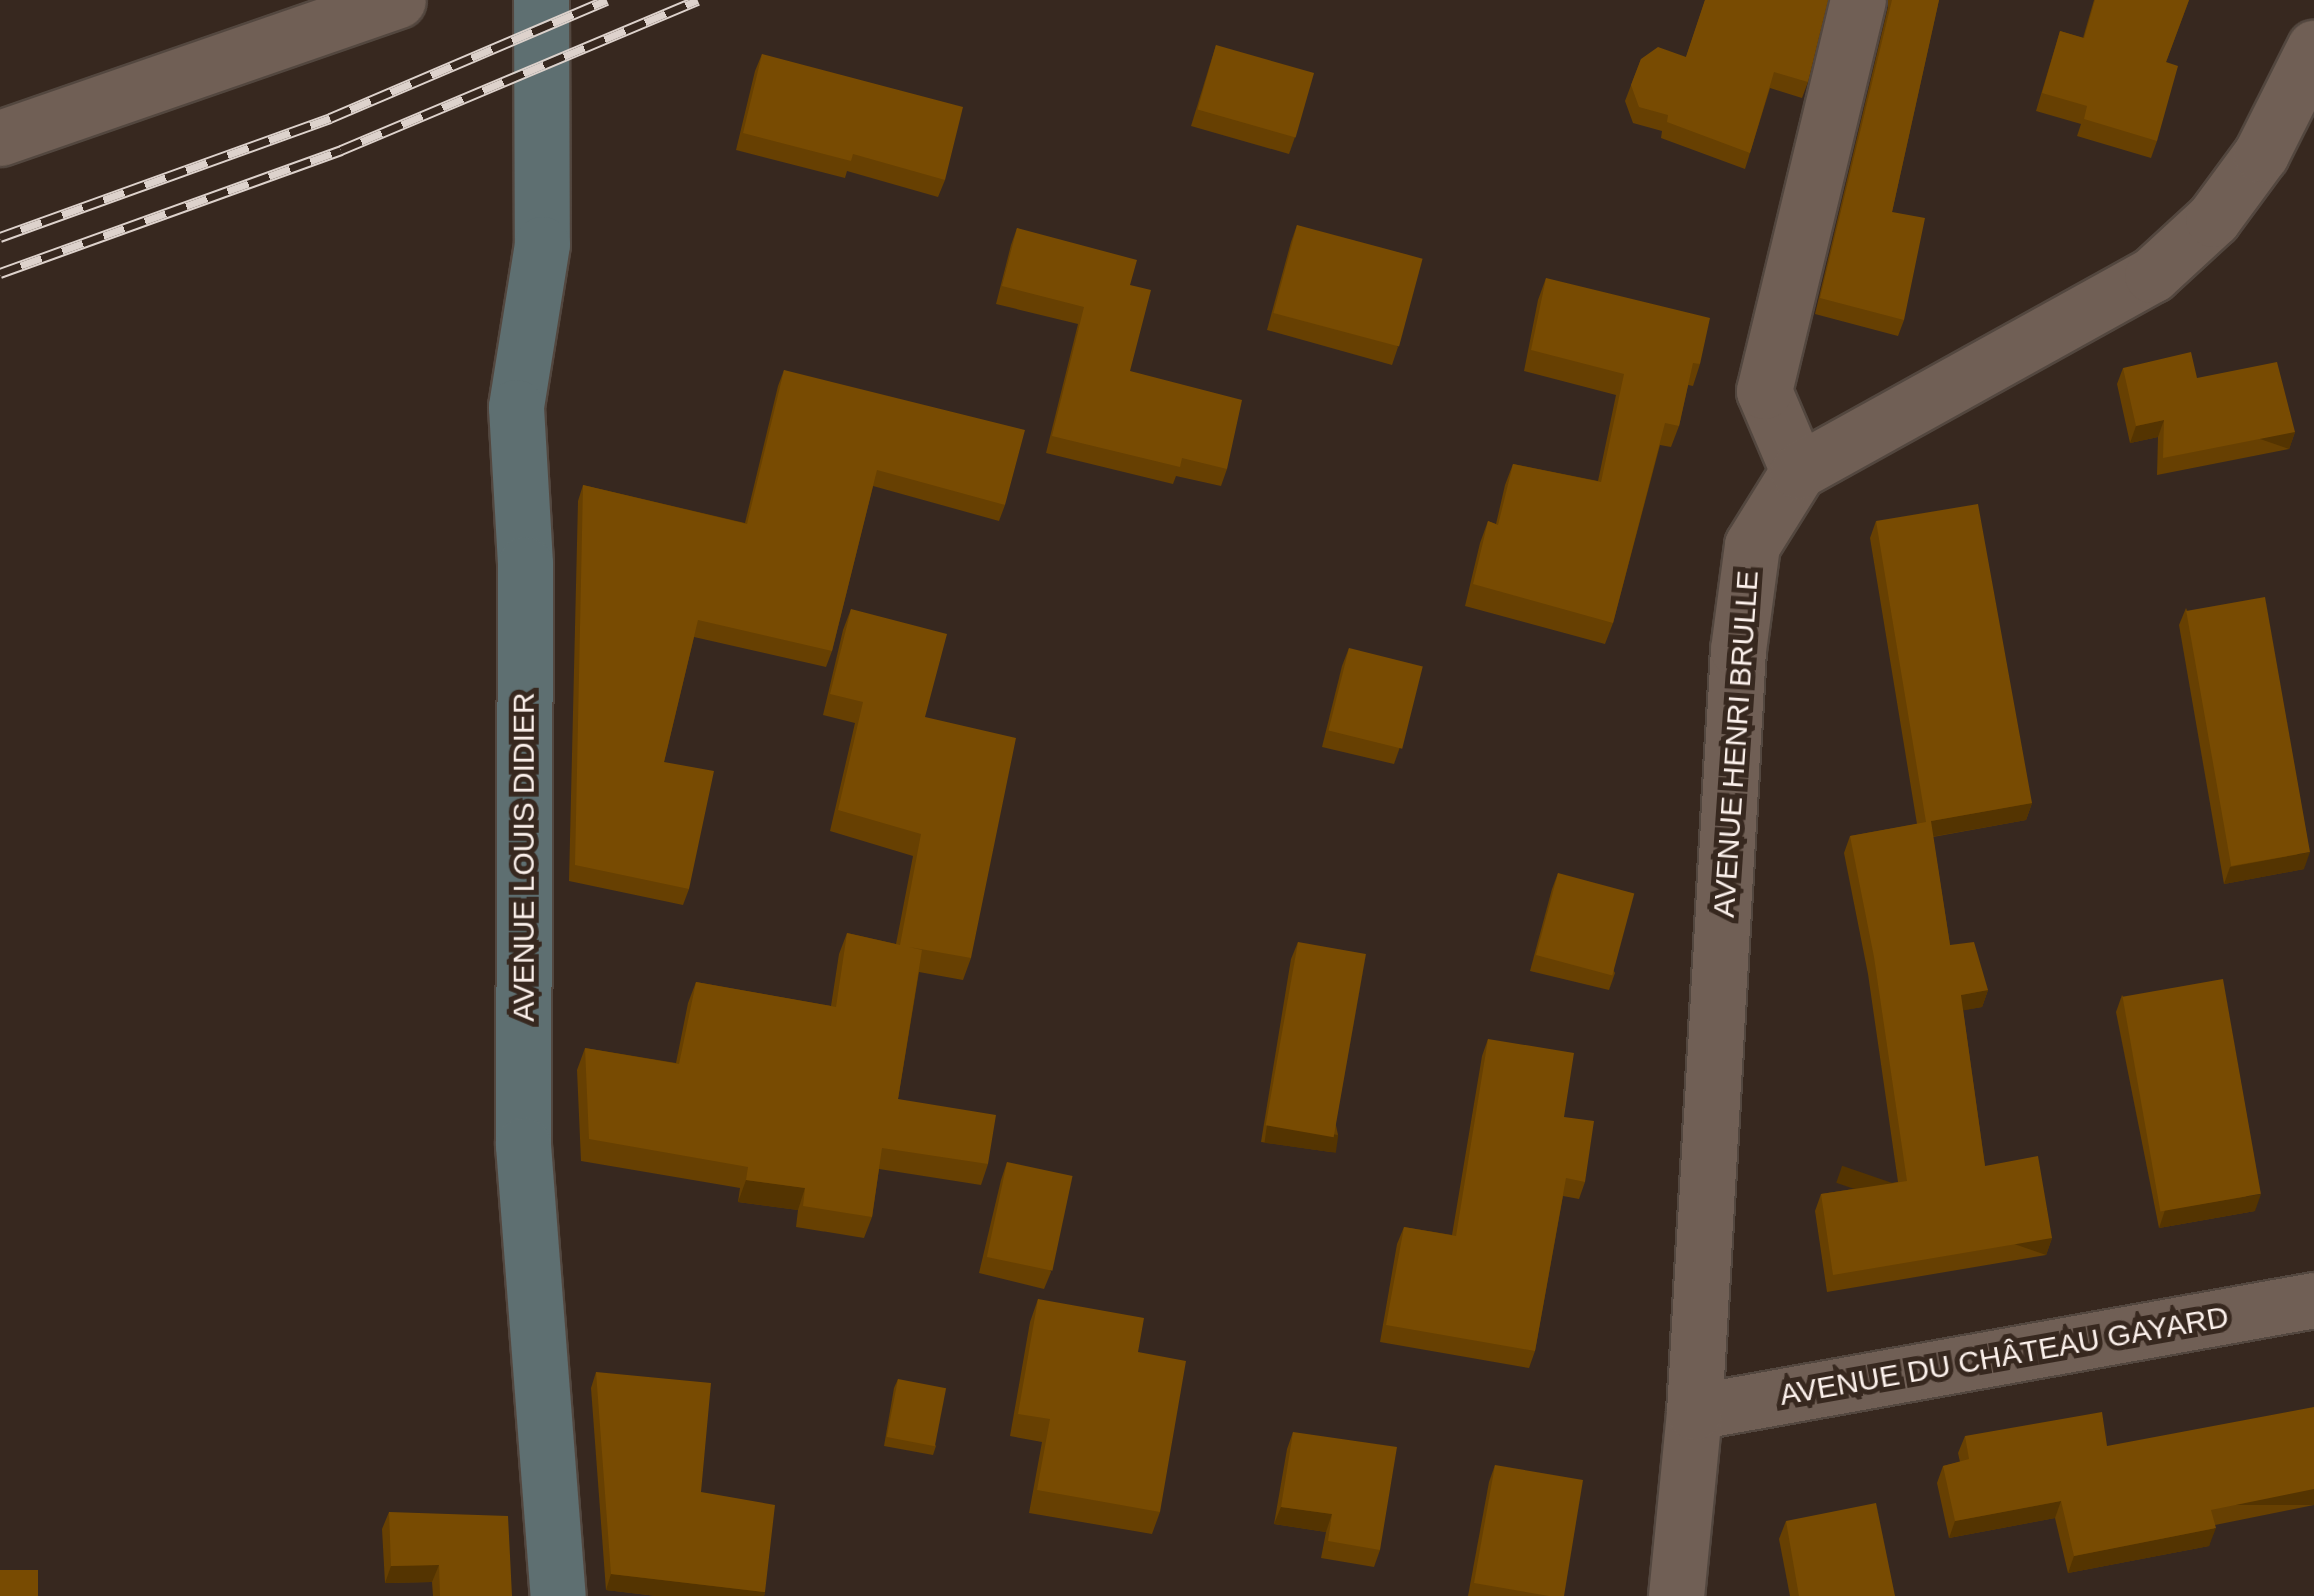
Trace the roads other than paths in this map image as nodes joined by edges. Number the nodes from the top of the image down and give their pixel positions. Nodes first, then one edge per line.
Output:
1 (398, 0) edge
2 (540, 0) edge
3 (1858, 0) edge
4 (2314, 48) edge
5 (0, 138) edge
6 (1798, 470) junction
7 (2314, 1300) edge
8 (1694, 1412) junction
9 (558, 1596) edge
10 (1676, 1596) edge

1 - 5 street
2 - 9 main road, AVENUE LOUIS DIDIER
3 - 6 street
4 - 6 street, AVENUE HENRI BRULLE
6 - 8 street, AVENUE HENRI BRULLE
7 - 8 street, AVENUE DU CHÂTEAU GAYARD
8 - 10 street, AVENUE HENRI BRULLE

